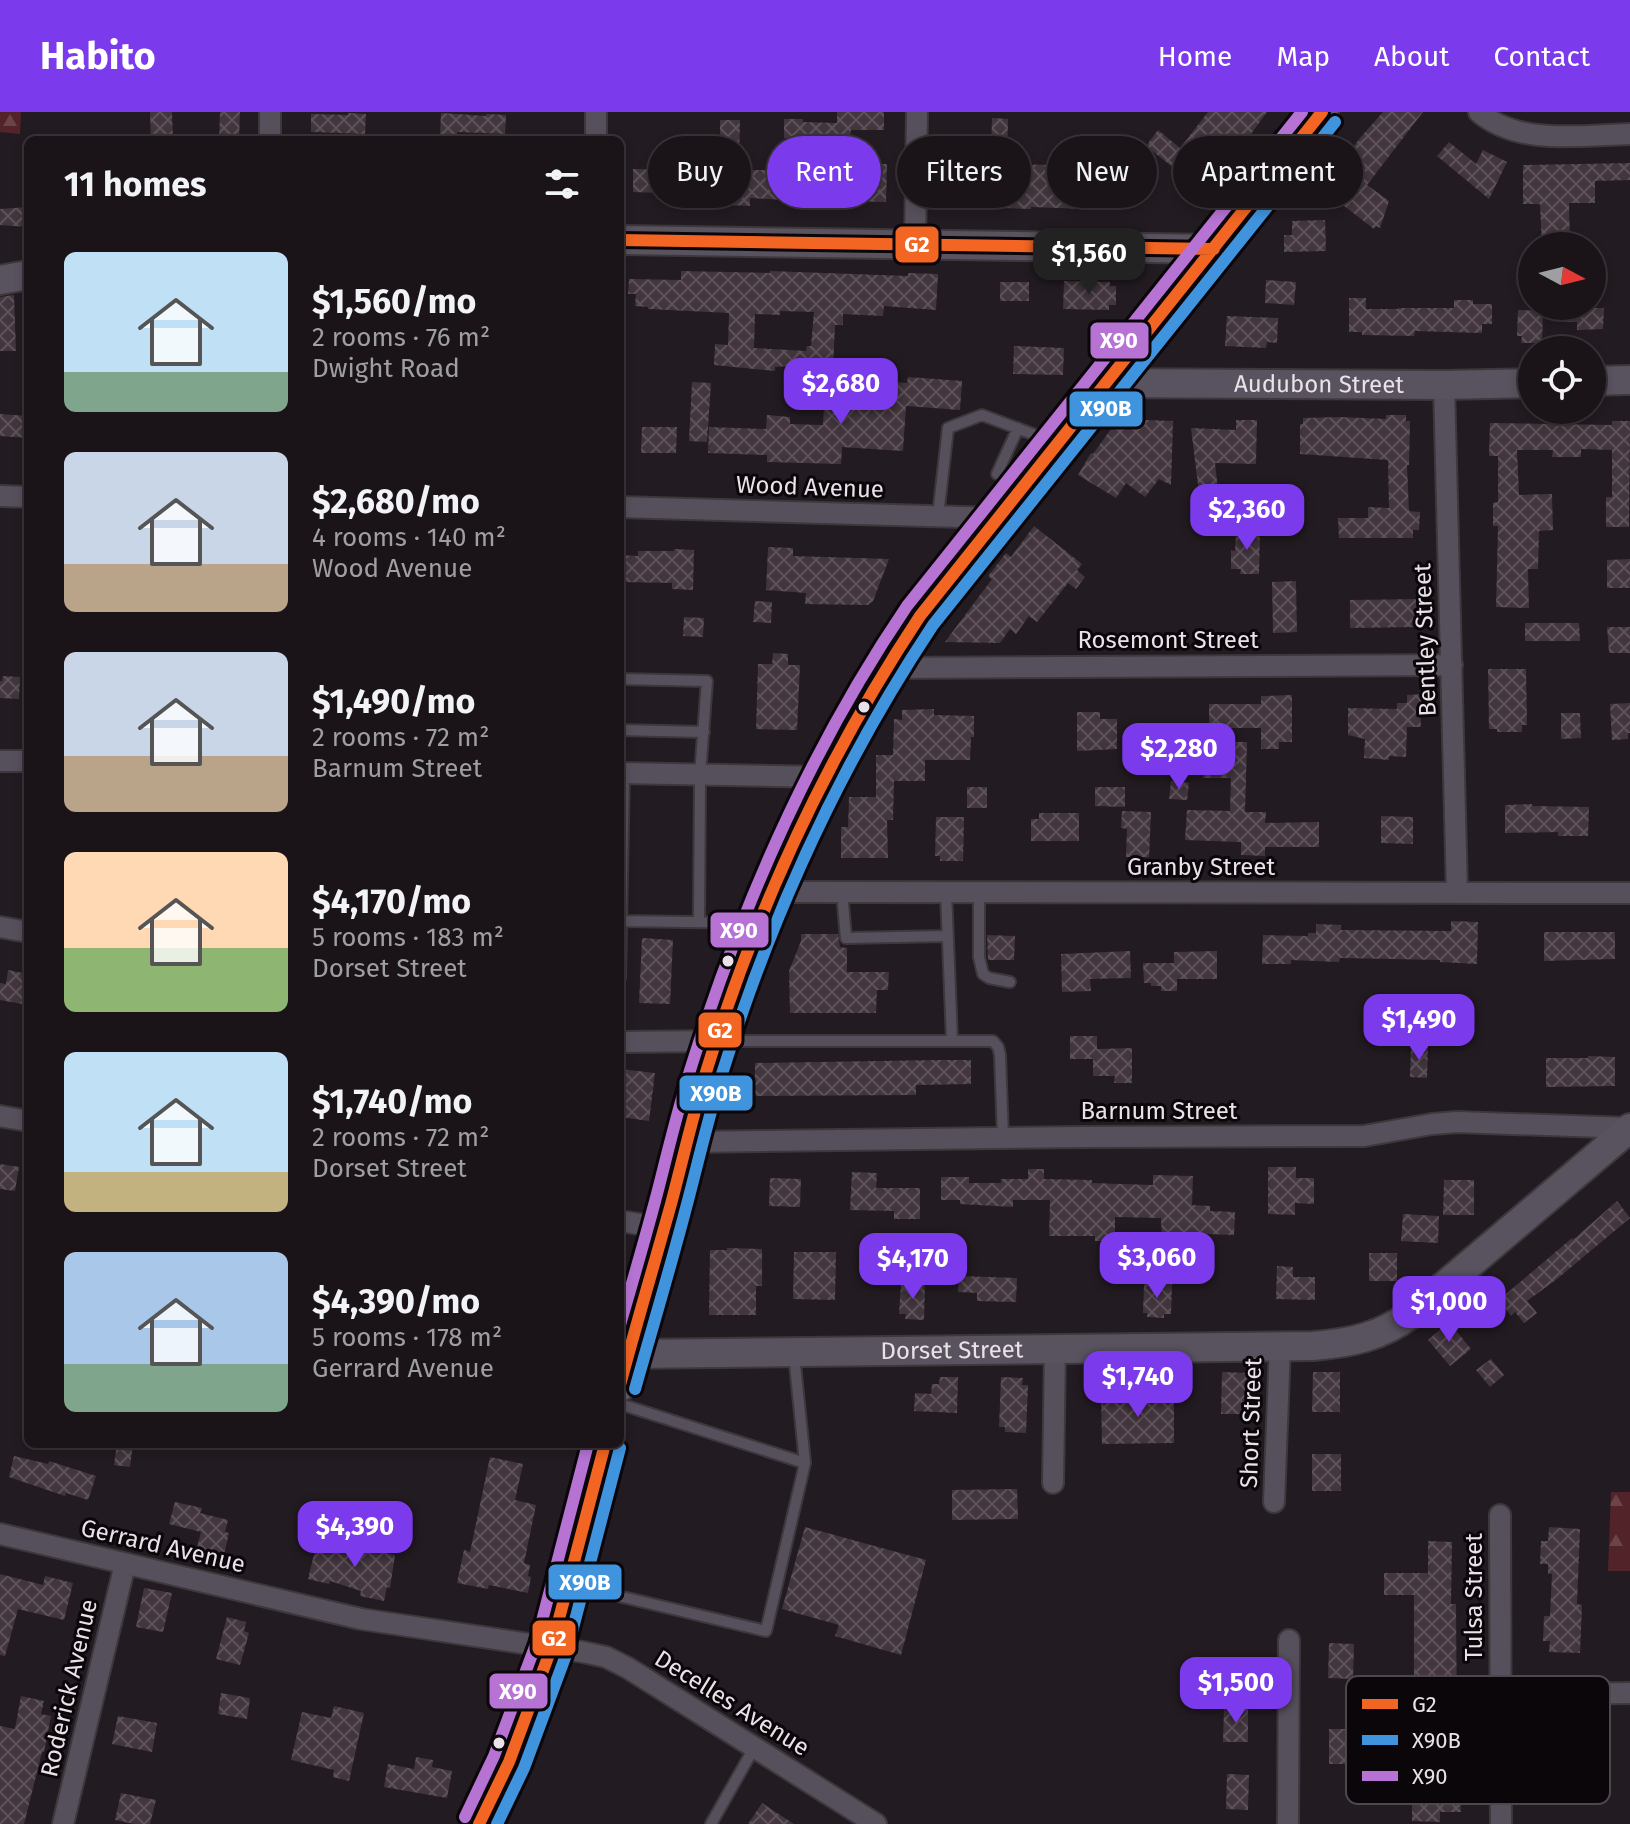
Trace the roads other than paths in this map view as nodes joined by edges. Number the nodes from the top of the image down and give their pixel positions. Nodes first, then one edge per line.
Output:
1 (270, 112) edge
2 (596, 112) edge
3 (917, 112) edge
4 (1322, 112) edge
5 (1479, 112) edge
6 (1630, 134) edge
7 (270, 136) edge
8 (596, 136) edge
9 (624, 240) edge
10 (915, 244) junction
11 (1214, 249) junction
12 (24, 276) edge
13 (0, 280) edge
14 (1630, 380) edge
15 (1606, 381) edge
16 (1105, 383) junction
17 (1518, 383) edge
18 (1444, 385) junction
19 (1018, 428) junction
20 (1057, 443) junction
21 (997, 474) dead end
22 (0, 496) edge
23 (24, 497) edge
24 (624, 507) edge
25 (938, 516) junction
26 (998, 518) junction
27 (1452, 665) junction
28 (884, 668) junction
29 (624, 679) edge
30 (624, 730) edge
31 (704, 732) junction
32 (0, 761) edge
33 (24, 761) edge
34 (624, 773) edge
35 (700, 775) junction
36 (824, 777) junction
37 (772, 892) junction
38 (842, 892) junction
39 (946, 892) junction
40 (979, 892) junction
41 (1457, 893) junction
42 (1630, 893) edge
43 (624, 921) edge
44 (699, 922) junction
45 (759, 923) junction
46 (0, 927) edge
47 (24, 931) edge
48 (948, 936) junction
49 (1010, 982) dead end
50 (952, 1040) junction
51 (716, 1041) junction
52 (624, 1042) edge
53 (0, 1116) edge
54 (24, 1120) edge
55 (1630, 1128) edge
56 (1003, 1138) junction
57 (688, 1142) junction
58 (624, 1222) edge
59 (664, 1228) junction
60 (1280, 1346) junction
61 (1055, 1349) junction
62 (793, 1352) junction
63 (628, 1354) junction
64 (624, 1370) edge
65 (624, 1405) edge
66 (604, 1448) edge
67 (805, 1463) junction
68 (1053, 1483) dead end
69 (1274, 1502) dead end
70 (1500, 1515) dead end
71 (0, 1534) edge
72 (125, 1564) junction
73 (568, 1584) junction
74 (1289, 1640) dead end
75 (551, 1649) junction
76 (1500, 1676) edge
77 (1610, 1693) edge
78 (1630, 1693) edge
79 (754, 1748) junction
80 (1501, 1804) edge
81 (63, 1824) edge
82 (479, 1824) edge
83 (711, 1824) edge
84 (876, 1824) edge
85 (1288, 1824) edge
86 (1501, 1824) edge

1 - 7 street
2 - 8 street
3 - 10 street
4 - 11 main road
5 - 6 street
9 - 10 street
10 - 11 street
11 - 16 main road
12 - 13 street
14 - 15 street
16 - 18 street, Audubon Street
16 - 20 main road
17 - 18 street, Audubon Street
18 - 27 street, Bentley Street
19 - 20 lane
19 - 21 lane
19 - 25 lane
20 - 26 main road
22 - 23 street
24 - 25 street, Wood Avenue
25 - 26 street, Wood Avenue
26 - 28 main road
27 - 28 street, Rosemont Street
27 - 41 street, Bentley Street
28 - 36 main road
29 - 31 lane
30 - 31 lane
31 - 35 lane
32 - 33 street
34 - 35 street
35 - 36 street
35 - 44 lane
36 - 37 main road
37 - 38 street, Granby Street
37 - 45 main road
38 - 39 street, Granby Street
38 - 48 lane
39 - 40 street, Granby Street
39 - 48 lane
40 - 41 street, Granby Street
40 - 49 lane
41 - 42 street, Granby Street
43 - 44 lane
44 - 45 lane
45 - 51 main road
46 - 47 street
48 - 50 lane
50 - 51 lane
50 - 56 lane
51 - 52 street
51 - 57 main road
53 - 54 street
55 - 56 street, Barnum Street
55 - 60 street, Dorset Street
56 - 57 street, Barnum Street
57 - 59 main road
58 - 59 street
59 - 63 main road
60 - 61 street, Dorset Street
60 - 69 street, Short Street
61 - 62 street, Dorset Street
61 - 68 street
62 - 63 street, Dorset Street
62 - 67 lane
63 - 64 main road
65 - 67 lane
66 - 73 main road
67 - 73 lane
70 - 76 street, Tulsa Street
71 - 72 street, Gerrard Avenue
72 - 75 street, Gerrard Avenue
72 - 81 street, Roderick Avenue
73 - 75 main road
74 - 85 street
75 - 79 street, Decelles Avenue
75 - 82 main road
77 - 78 street
79 - 83 lane
79 - 84 street, Decelles Avenue
80 - 86 street, Tulsa Street

